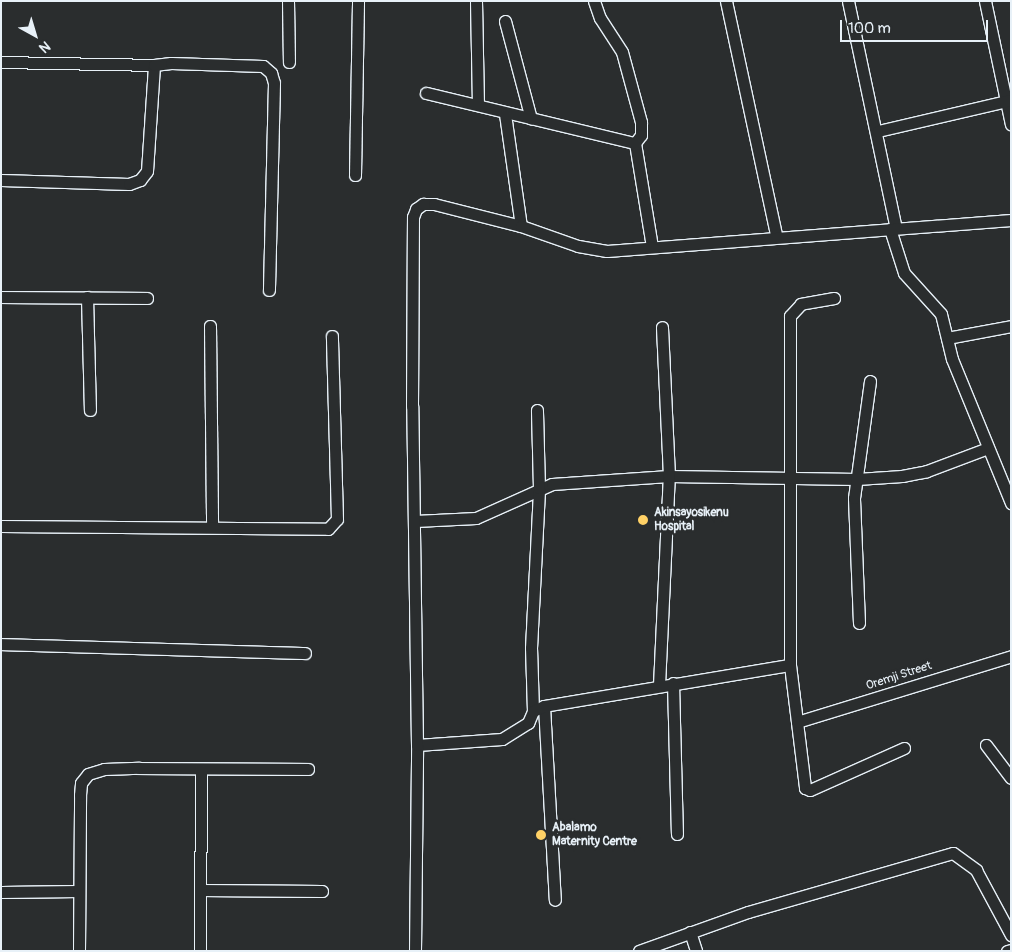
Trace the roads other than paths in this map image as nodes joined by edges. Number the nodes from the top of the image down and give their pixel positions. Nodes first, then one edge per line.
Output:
1 (288, 1) edge
2 (358, 1) edge
3 (476, 1) edge
4 (594, 1) edge
5 (726, 1) edge
6 (848, 1) edge
7 (985, 1) edge
8 (505, 21) dead end
9 (1, 62) edge
10 (289, 62) dead end
11 (154, 65) junction
12 (426, 93) dead end
13 (1008, 101) edge
14 (478, 104) junction
15 (505, 114) junction
16 (531, 119) junction
17 (1011, 124) edge
18 (878, 131) junction
19 (635, 142) junction
20 (356, 175) dead end
21 (1, 180) edge
22 (1011, 220) edge
23 (521, 226) junction
24 (893, 228) junction
25 (776, 236) junction
26 (652, 247) junction
27 (269, 290) dead end
28 (1, 297) edge
29 (87, 297) junction
30 (146, 298) dead end
31 (834, 298) dead end
32 (210, 326) dead end
33 (1011, 326) edge
34 (662, 327) dead end
35 (332, 336) dead end
36 (947, 338) junction
37 (870, 381) dead end
38 (90, 410) dead end
39 (537, 410) dead end
40 (988, 448) junction
41 (669, 476) junction
42 (790, 477) junction
43 (857, 479) junction
44 (539, 488) junction
45 (1011, 503) edge
46 (415, 521) junction
47 (1, 526) edge
48 (212, 527) junction
49 (858, 623) dead end
50 (1, 644) edge
51 (305, 653) dead end
52 (1011, 656) edge
53 (790, 665) junction
54 (673, 683) junction
55 (659, 685) junction
56 (538, 709) junction
57 (797, 722) junction
58 (986, 745) dead end
59 (417, 746) junction
60 (904, 748) dead end
61 (308, 769) dead end
62 (201, 770) junction
63 (1011, 778) edge
64 (677, 834) dead end
65 (200, 890) junction
66 (78, 891) junction
67 (322, 891) dead end
68 (1, 892) edge
69 (555, 900) dead end
70 (690, 932) junction
71 (1011, 936) edge
72 (79, 951) edge
73 (200, 951) edge
74 (415, 951) edge
75 (638, 951) edge
76 (696, 951) edge

1 - 10 street
2 - 20 street
3 - 14 street
4 - 19 street
5 - 25 street
6 - 18 street
7 - 13 street
8 - 16 street
9 - 11 street
11 - 21 street
11 - 27 street
12 - 14 street
13 - 17 street
13 - 18 street
14 - 15 street
15 - 16 street
15 - 23 street
16 - 19 street
18 - 24 street
19 - 26 street
22 - 24 street
23 - 26 street
23 - 46 street
24 - 25 street
24 - 36 street
25 - 26 street
28 - 29 street
29 - 30 street
29 - 38 street
31 - 42 street
32 - 48 street
33 - 36 street
34 - 41 street
35 - 48 street
36 - 40 street
37 - 43 street
39 - 44 street
40 - 43 street
40 - 45 street
41 - 42 street
41 - 44 street
41 - 55 street
42 - 43 street
42 - 53 street
43 - 49 street
44 - 46 street
44 - 56 street
46 - 59 street
47 - 48 street
50 - 51 street
52 - 57 street, Oremji Street
53 - 54 street
53 - 57 street
54 - 55 street
54 - 64 street
55 - 56 street
56 - 59 street
56 - 69 street
57 - 60 street
58 - 63 street
59 - 74 street
61 - 62 street
62 - 65 street
62 - 66 street
65 - 67 street
65 - 73 street
66 - 68 street
66 - 72 street
70 - 71 street
70 - 75 street
70 - 76 street

